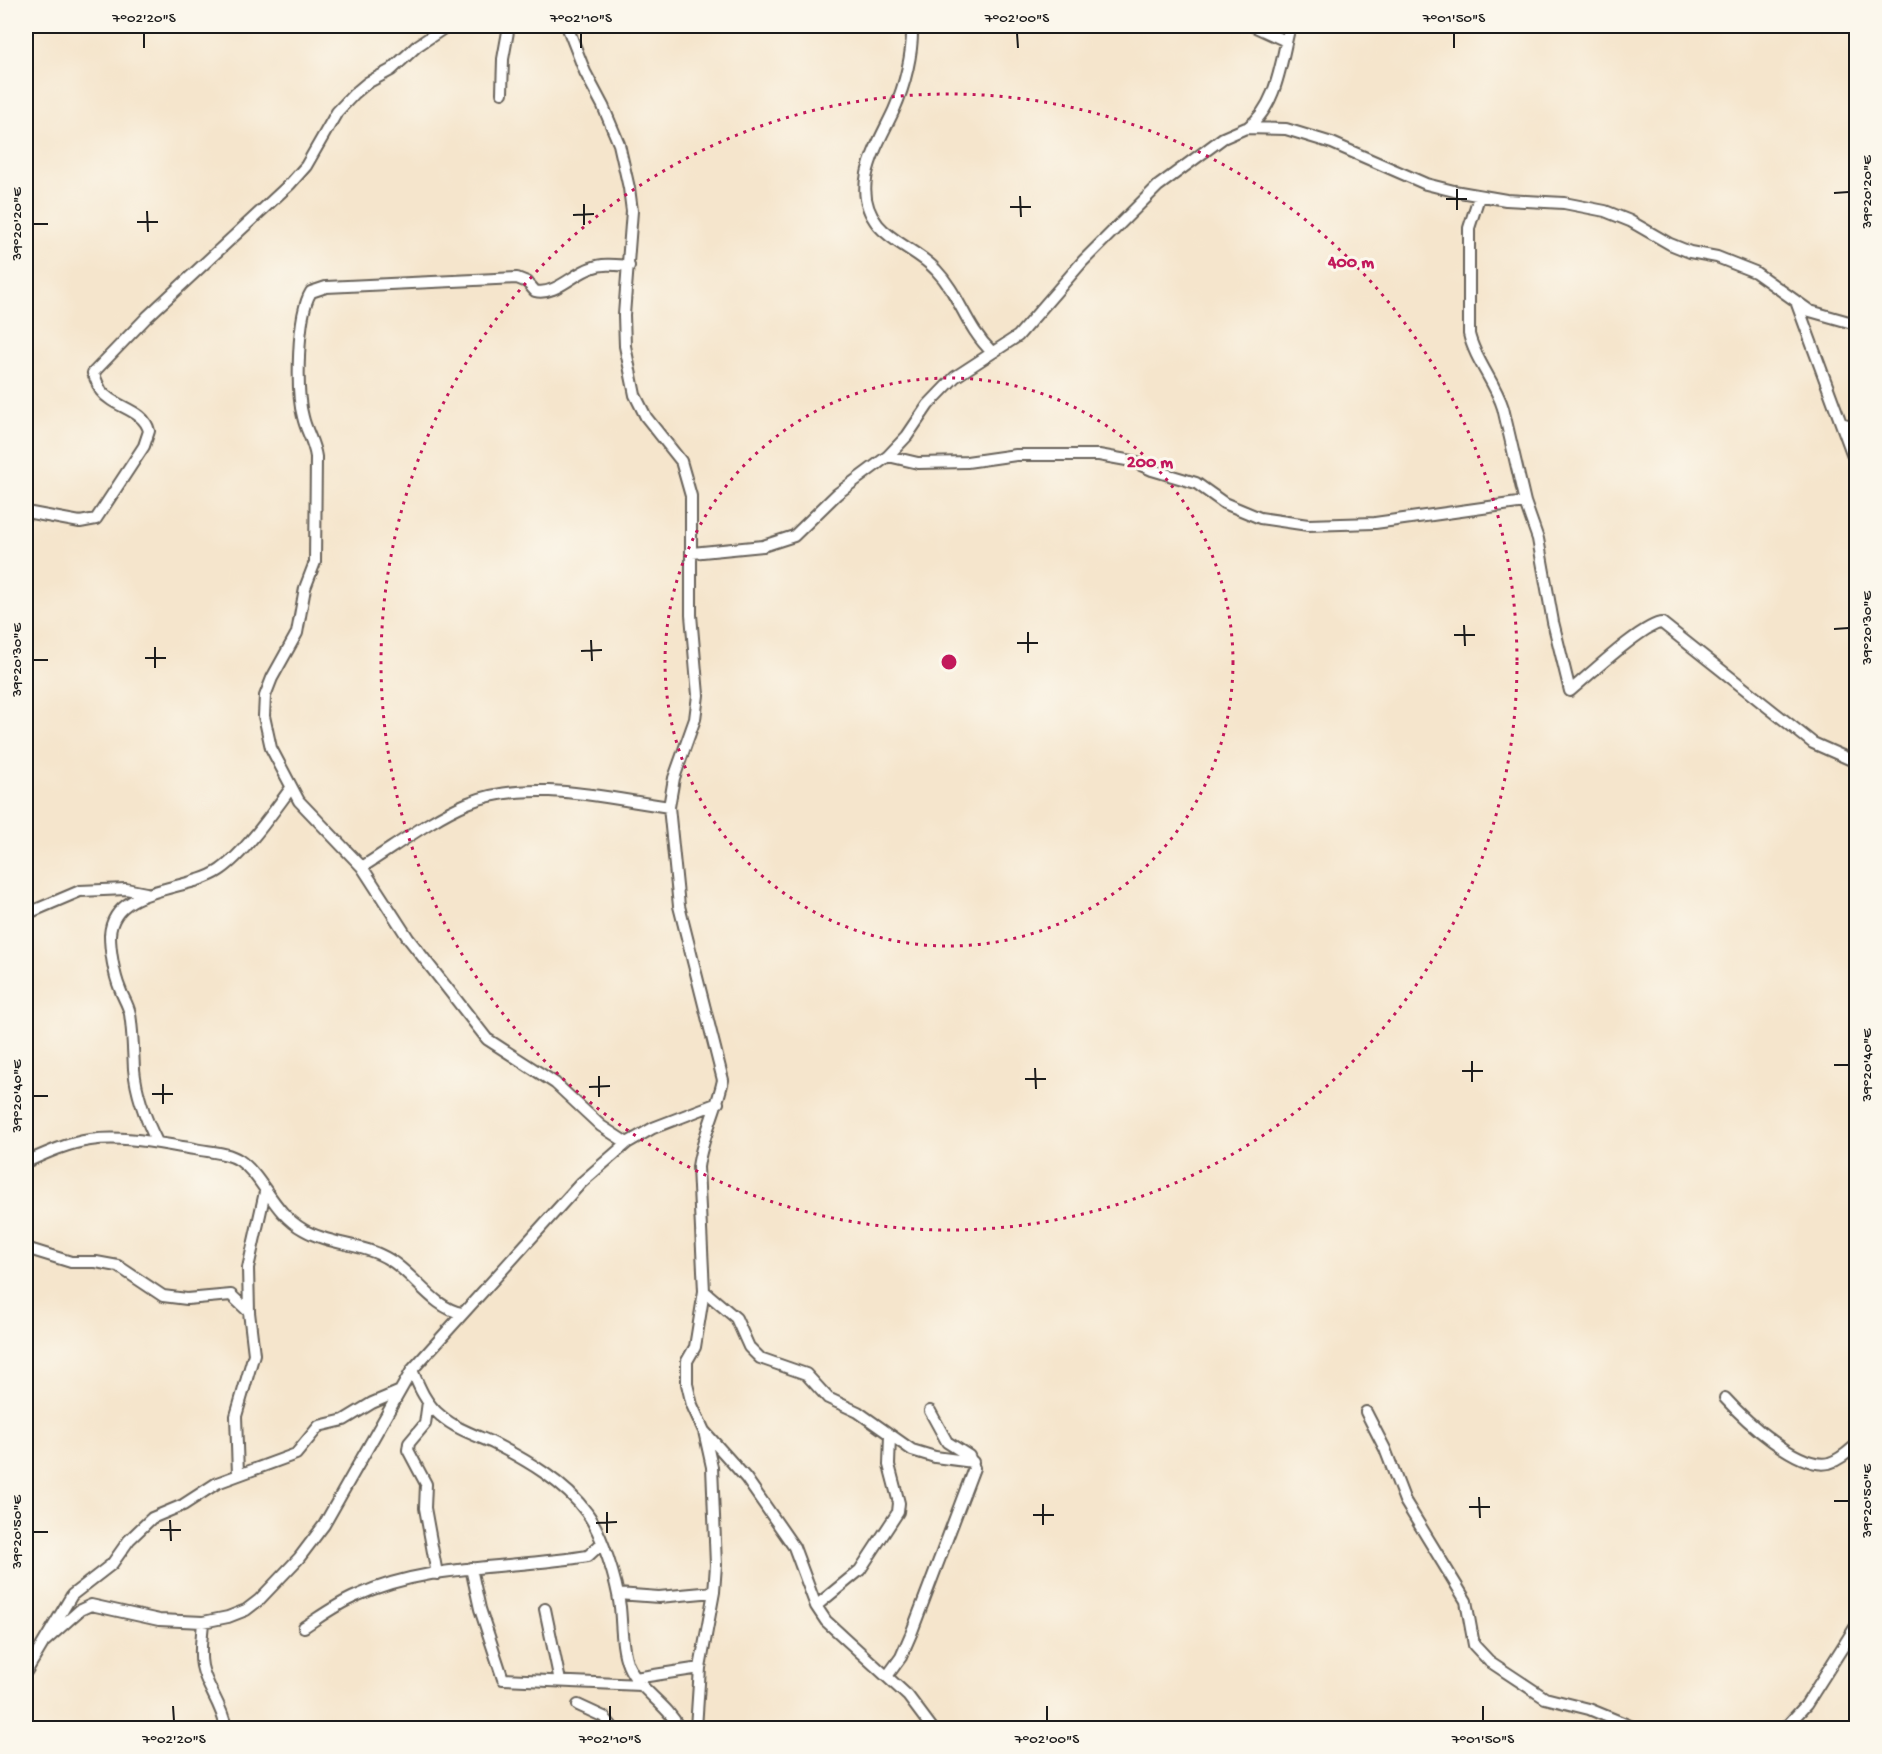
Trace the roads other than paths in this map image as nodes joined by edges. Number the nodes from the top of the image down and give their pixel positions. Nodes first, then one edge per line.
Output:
1 (447, 26) edge
2 (509, 26) edge
3 (567, 26) edge
4 (912, 26) edge
5 (1253, 26) edge
6 (1290, 26) edge
7 (1286, 41) junction
8 (501, 93) dead end
9 (1246, 128) junction
10 (1479, 197) junction
11 (629, 267) junction
12 (1797, 304) junction
13 (1857, 324) edge
14 (993, 352) junction
15 (1841, 423) junction
16 (1857, 427) edge
17 (1857, 432) edge
18 (1847, 440) junction
19 (888, 456) junction
20 (1857, 464) edge
21 (1525, 502) junction
22 (26, 512) edge
23 (692, 553) junction
24 (1857, 762) edge
25 (291, 788) junction
26 (669, 807) junction
27 (362, 867) junction
28 (146, 893) junction
29 (26, 914) edge
30 (718, 1103) junction
31 (157, 1142) junction
32 (627, 1143) junction
33 (26, 1162) edge
34 (265, 1192) junction
35 (26, 1248) edge
36 (704, 1292) junction
37 (249, 1312) junction
38 (462, 1313) junction
39 (412, 1370) junction
40 (399, 1392) junction
41 (1725, 1398) dead end
42 (428, 1402) junction
43 (930, 1411) dead end
44 (1366, 1412) dead end
45 (704, 1431) junction
46 (890, 1435) junction
47 (1857, 1445) edge
48 (973, 1462) junction
49 (238, 1474) junction
50 (601, 1544) junction
51 (471, 1568) junction
52 (436, 1574) junction
53 (714, 1592) junction
54 (618, 1594) junction
55 (816, 1606) junction
56 (545, 1609) dead end
57 (203, 1622) junction
58 (1857, 1626) edge
59 (304, 1627) dead end
60 (45, 1641) junction
61 (700, 1668) junction
62 (26, 1672) edge
63 (888, 1675) junction
64 (560, 1681) junction
65 (638, 1681) junction
66 (578, 1705) dead end
67 (1795, 1724) edge
68 (226, 1728) edge
69 (613, 1728) edge
70 (678, 1728) edge
71 (696, 1728) edge
72 (932, 1728) edge
73 (1635, 1728) edge
74 (1785, 1728) edge

1 - 22 street
2 - 8 street
3 - 11 street
4 - 14 street
5 - 7 street
6 - 7 street
7 - 9 street
9 - 10 street
9 - 14 street
10 - 12 street
10 - 21 street
11 - 23 street
11 - 25 street
12 - 13 street
12 - 15 street
14 - 19 street
15 - 16 street
15 - 18 street
17 - 18 street
18 - 20 street
19 - 21 street
19 - 23 street
21 - 24 street
23 - 26 street
25 - 27 street
25 - 28 street
26 - 27 street
26 - 30 street
27 - 32 street
28 - 29 street
28 - 31 street
30 - 32 street
30 - 36 street
31 - 33 street
31 - 34 street
32 - 38 street
34 - 37 street
34 - 38 street
35 - 37 street
36 - 45 street
36 - 46 street
37 - 49 street
38 - 39 street
39 - 40 street
39 - 42 street
40 - 49 street
40 - 57 street
41 - 47 street
42 - 50 street
42 - 52 street
43 - 48 street
44 - 73 street
45 - 53 street
45 - 55 street
46 - 48 street
46 - 55 street
48 - 63 street
49 - 60 street
50 - 51 street
50 - 54 street
51 - 52 street
51 - 64 street
52 - 59 street
53 - 54 street
53 - 61 street
54 - 65 street
55 - 63 street
56 - 64 street
57 - 60 street
57 - 68 street
58 - 67 street
60 - 62 street
61 - 65 street
61 - 71 street
63 - 72 street
64 - 65 street
65 - 70 street
66 - 69 street
67 - 74 street

